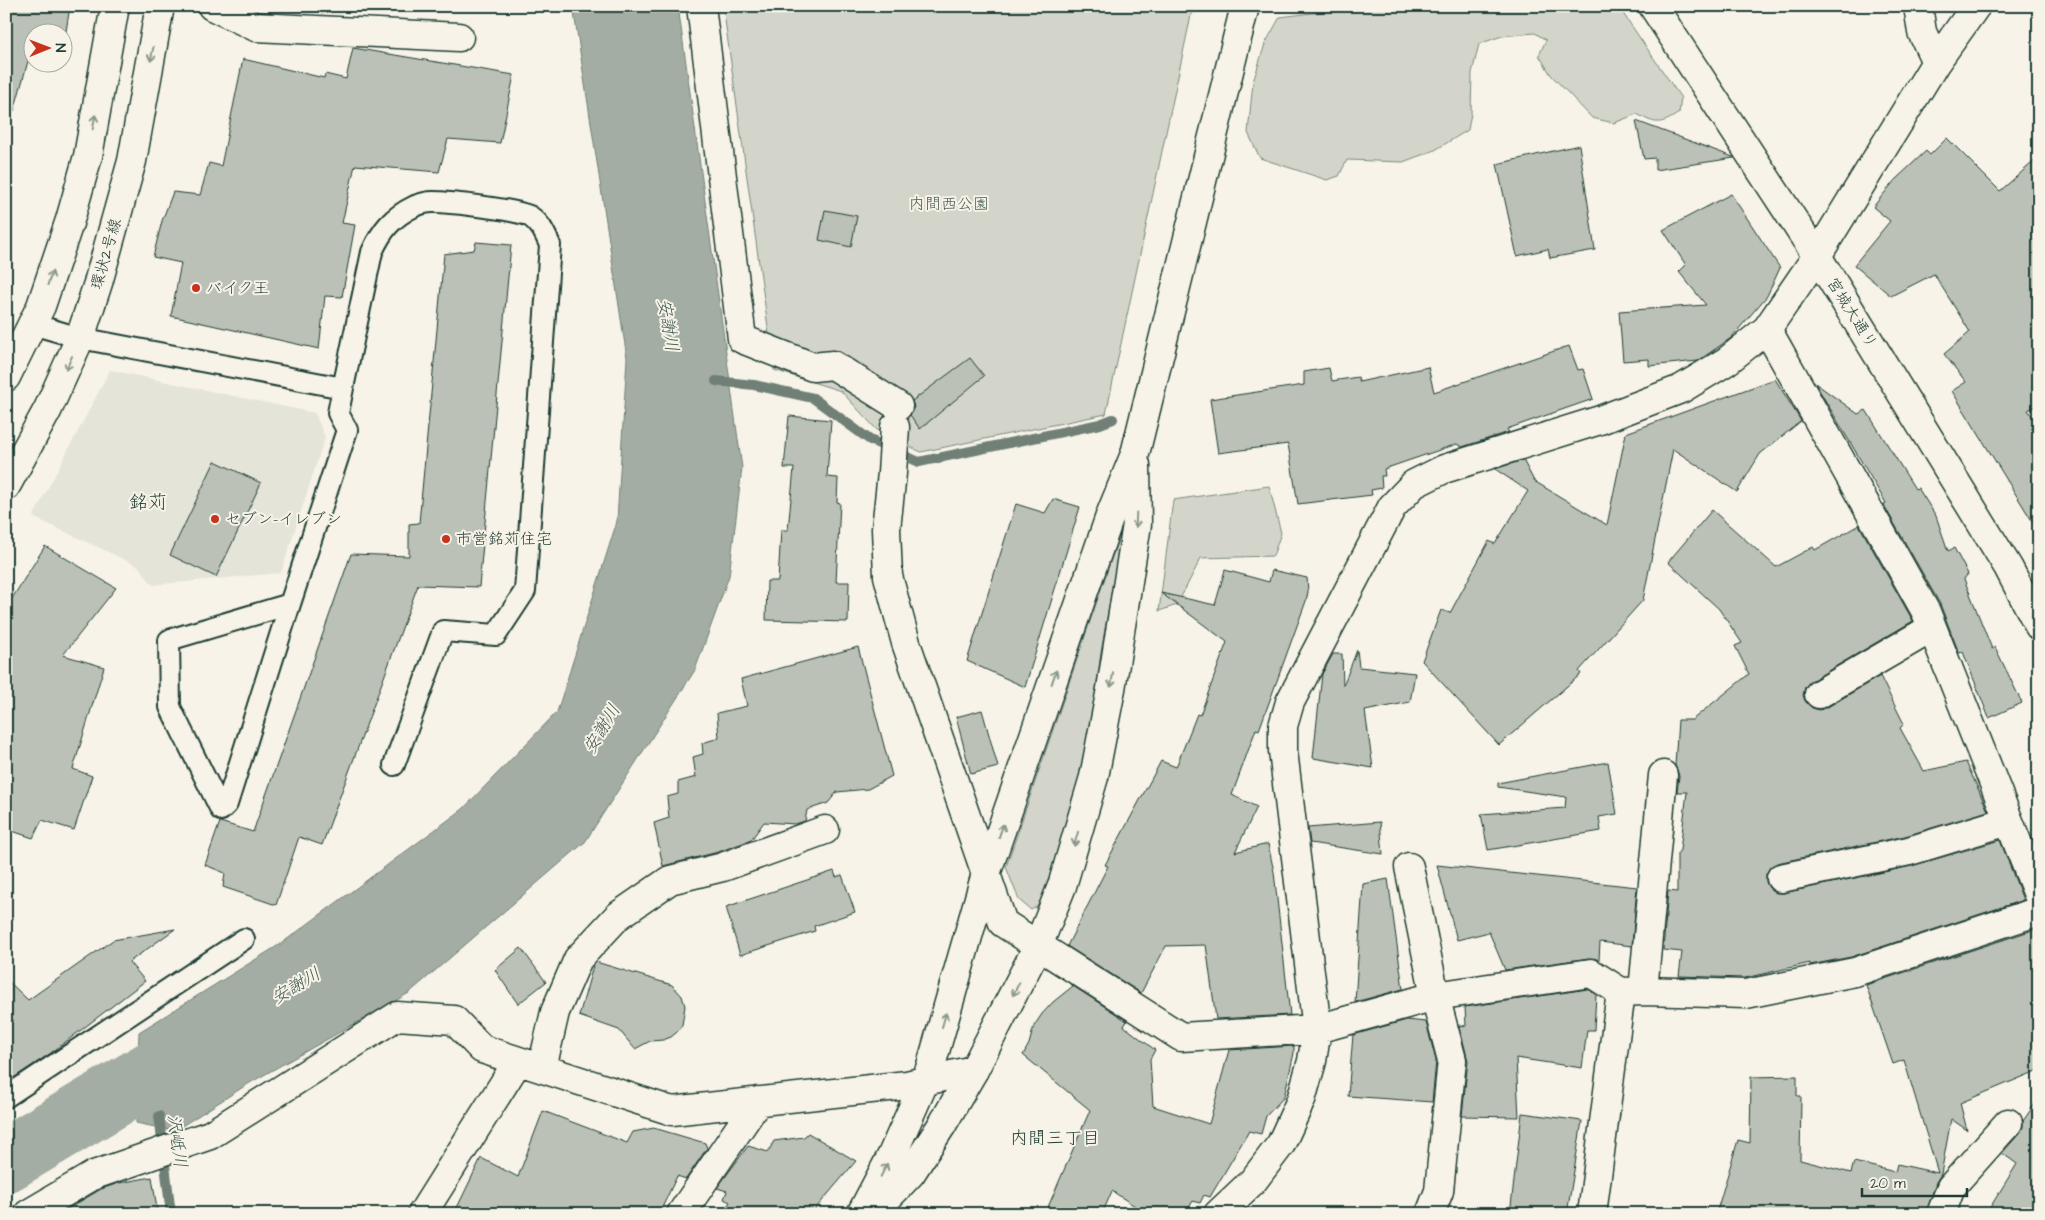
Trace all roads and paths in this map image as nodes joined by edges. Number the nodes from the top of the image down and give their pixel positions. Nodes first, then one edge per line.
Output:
1 (115, 6) edge
2 (160, 6) edge
3 (212, 6) edge
4 (701, 6) edge
5 (1245, 6) edge
6 (1654, 6) edge
7 (1918, 6) edge
8 (1976, 6) edge
9 (459, 37) dead end
10 (1936, 62) junction
11 (1817, 256) junction
12 (32, 324) junction
13 (1768, 329) junction
14 (80, 338) junction
15 (6, 378) edge
16 (343, 388) junction
17 (1135, 454) junction
18 (6, 486) edge
19 (290, 604) junction
20 (2039, 626) edge
21 (1932, 628) junction
22 (1819, 694) dead end
23 (394, 766) dead end
24 (1663, 775) dead end
25 (2008, 821) junction
26 (825, 830) dead end
27 (1408, 867) dead end
28 (986, 877) junction
29 (1781, 878) dead end
30 (2039, 898) edge
31 (2039, 911) edge
32 (244, 939) dead end
33 (1038, 946) junction
34 (1632, 992) junction
35 (1435, 996) junction
36 (1317, 1029) junction
37 (530, 1064) junction
38 (974, 1070) junction
39 (924, 1083) junction
40 (6, 1097) edge
41 (758, 1101) junction
42 (2008, 1123) dead end
43 (28, 1214) edge
44 (422, 1214) edge
45 (681, 1214) edge
46 (861, 1214) edge
47 (872, 1214) edge
48 (1218, 1214) edge
49 (1430, 1214) edge
50 (1592, 1214) edge
51 (1941, 1214) edge

12 -> 1 street
2 -> 14 street, 環状2号線
3 - 9 street
4 - 28 street
5 - 17 street
6 - 11 street, 宮城大通り
7 - 10 street
8 - 10 street
10 - 11 street
11 - 13 street
11 - 20 street, 宮城大通り
12 - 14 lane
12 - 15 street
13 - 21 street
13 - 36 street
14 - 16 lane
14 -> 18 street, 環状2号線
16 - 19 lane
16 - 23 lane
28 -> 17 street
17 -> 33 street
19 - 19 lane
21 - 22 street
21 - 25 street
24 - 34 street
25 - 29 street
25 - 30 street
26 - 37 street
27 - 35 street
28 - 33 street
39 -> 28 street
31 - 34 street
32 - 40 lane
33 - 36 street
33 -> 38 street
34 - 35 street
34 - 50 street
35 - 36 street
35 - 49 street
36 - 48 street
37 - 41 street
37 - 43 street
37 - 44 street
38 - 39 street
38 - 47 street
39 - 41 street
46 -> 39 street
41 - 45 street
42 - 51 street

